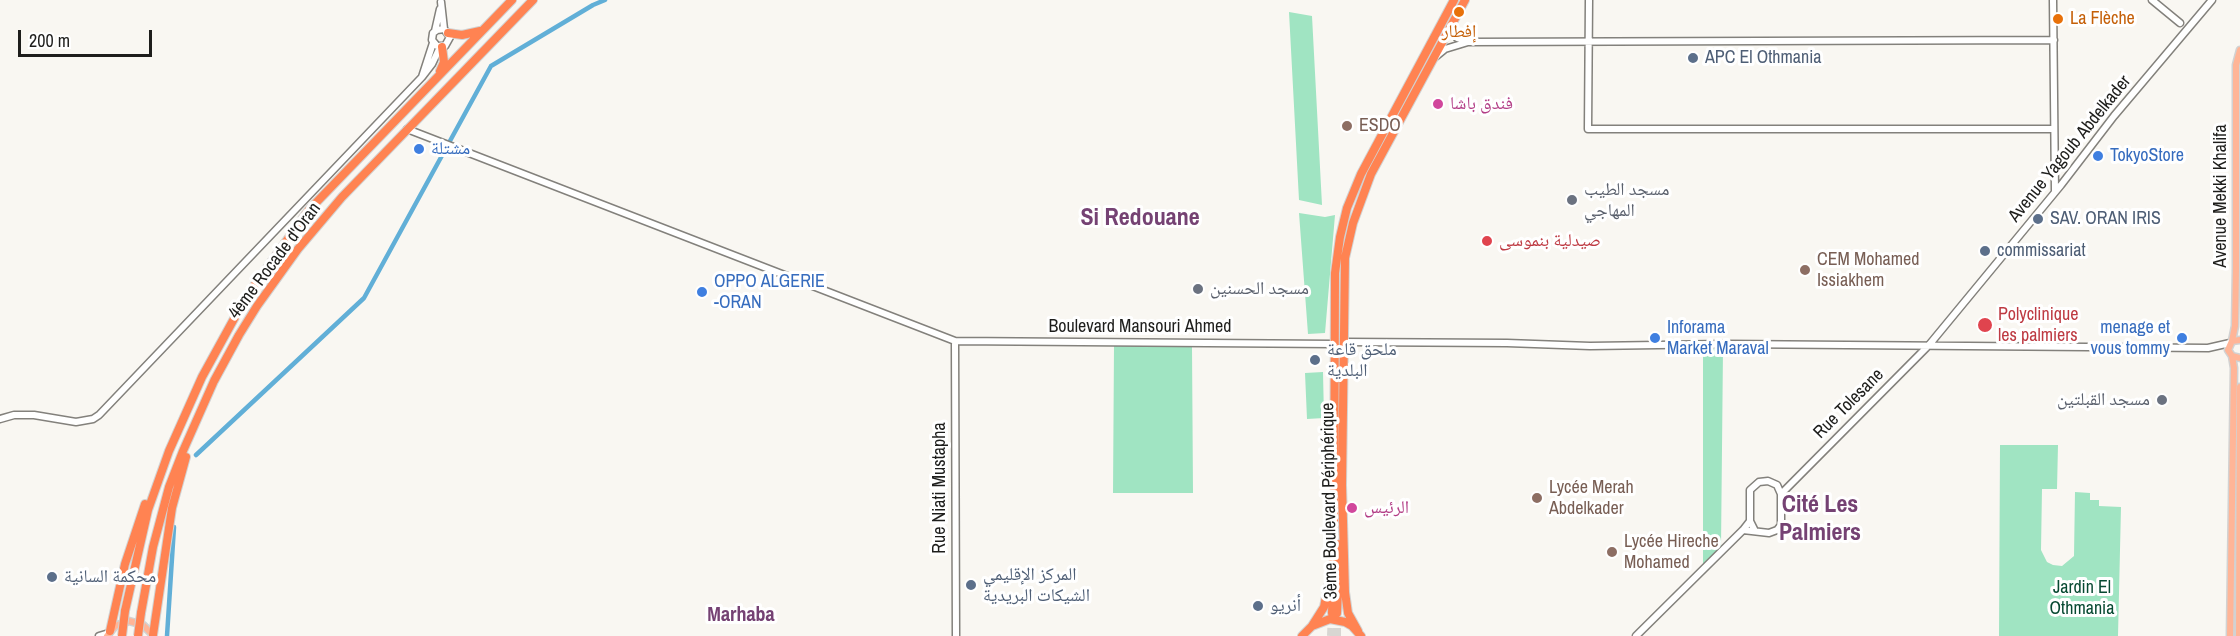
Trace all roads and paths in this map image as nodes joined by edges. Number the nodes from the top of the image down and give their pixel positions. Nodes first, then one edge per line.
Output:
1 (512, 0) edge
2 (533, 0) edge
3 (1454, 0) edge
4 (1464, 0) edge
5 (1589, 0) edge
6 (2053, 0) edge
7 (2152, 0) edge
8 (2212, 0) edge
9 (442, 1) edge
10 (2180, 23) dead end
11 (1451, 24) junction
12 (435, 31) junction
13 (446, 31) junction
14 (482, 31) junction
15 (2054, 39) junction
16 (1589, 40) junction
17 (1468, 42) junction
18 (438, 45) junction
19 (2240, 50) edge
20 (1432, 60) junction
21 (434, 80) junction
22 (407, 129) junction
23 (2053, 129) junction
24 (2055, 192) junction
25 (2240, 340) edge
26 (955, 341) junction
27 (1344, 342) junction
28 (2231, 342) junction
29 (1330, 343) junction
30 (1929, 345) junction
31 (2211, 348) junction
32 (2231, 355) junction
33 (2240, 358) edge
34 (2240, 387) edge
35 (203, 404) junction
36 (0, 419) edge
37 (178, 429) junction
38 (1333, 465) junction
39 (1778, 485) junction
40 (1789, 485) junction
41 (1781, 494) junction
42 (1342, 497) junction
43 (1750, 521) junction
44 (1743, 530) junction
45 (1755, 531) junction
46 (1312, 626) junction
47 (109, 633) edge
48 (1360, 634) edge
49 (99, 636) edge
50 (122, 636) edge
51 (138, 636) edge
52 (153, 636) edge
53 (956, 636) edge
54 (1302, 636) edge
55 (1636, 636) edge
56 (2230, 636) edge
57 (2239, 636) edge

1 - 14 highway, 4ème Rocade d'Oran
2 - 22 highway, 4ème Rocade d'Oran
3 - 29 highway, 3ème Boulevard Périphérique
4 - 11 highway, 3ème Boulevard Périphérique
5 - 16 main road
6 - 15 main road
7 - 10 main road
8 - 24 main road, Avenue Yagoub Abdelkader
9 - 12 main road
9 - 13 main road
11 - 17 main road
11 - 20 highway, 3ème Boulevard Périphérique
12 - 13 main road
12 - 18 main road
13 - 14 highway
13 - 18 main road
14 - 21 highway, 4ème Rocade d'Oran
15 - 16 main road
15 - 23 main road
16 - 17 main road
16 - 23 main road
17 - 20 main road
18 - 21 highway
18 - 36 main road
19 - 28 main road, Avenue Mekki Khalifa
20 - 27 highway, 3ème Boulevard Périphérique
21 - 37 highway, 4ème Rocade d'Oran
22 - 26 main road
22 - 35 highway, 4ème Rocade d'Oran
23 - 24 main road
24 - 30 main road, Avenue Yagoub Abdelkader
25 - 28 main road
26 - 29 main road, Boulevard Mansouri Ahmed
26 - 53 main road, Rue Niati Mustapha
27 - 30 main road
27 - 42 highway, 3ème Boulevard Périphérique
28 - 31 main road
28 - 32 main road, Avenue Mekki Khalifa
29 - 38 highway, 3ème Boulevard Périphérique
30 - 31 main road
30 - 40 main road, Rue Tolesane
31 - 32 main road
32 - 33 main road
32 - 56 main road
34 - 57 main road
35 - 51 highway, 4ème Rocade d'Oran, bridge
35 - 52 highway
37 - 47 highway
37 - 50 highway, 4ème Rocade d'Oran, bridge
38 - 42 highway, 3ème Boulevard Périphérique
38 - 46 highway
39 - 40 main road
39 - 41 main road
39 - 43 main road
40 - 41 main road, Rue Tolesane
41 - 45 main road
42 - 48 highway, 3ème Boulevard Périphérique
43 - 44 main road
43 - 45 main road
44 - 45 main road
44 - 55 main road
46 - 48 highway
46 - 54 highway
47 - 49 main road
47 - 52 main road

